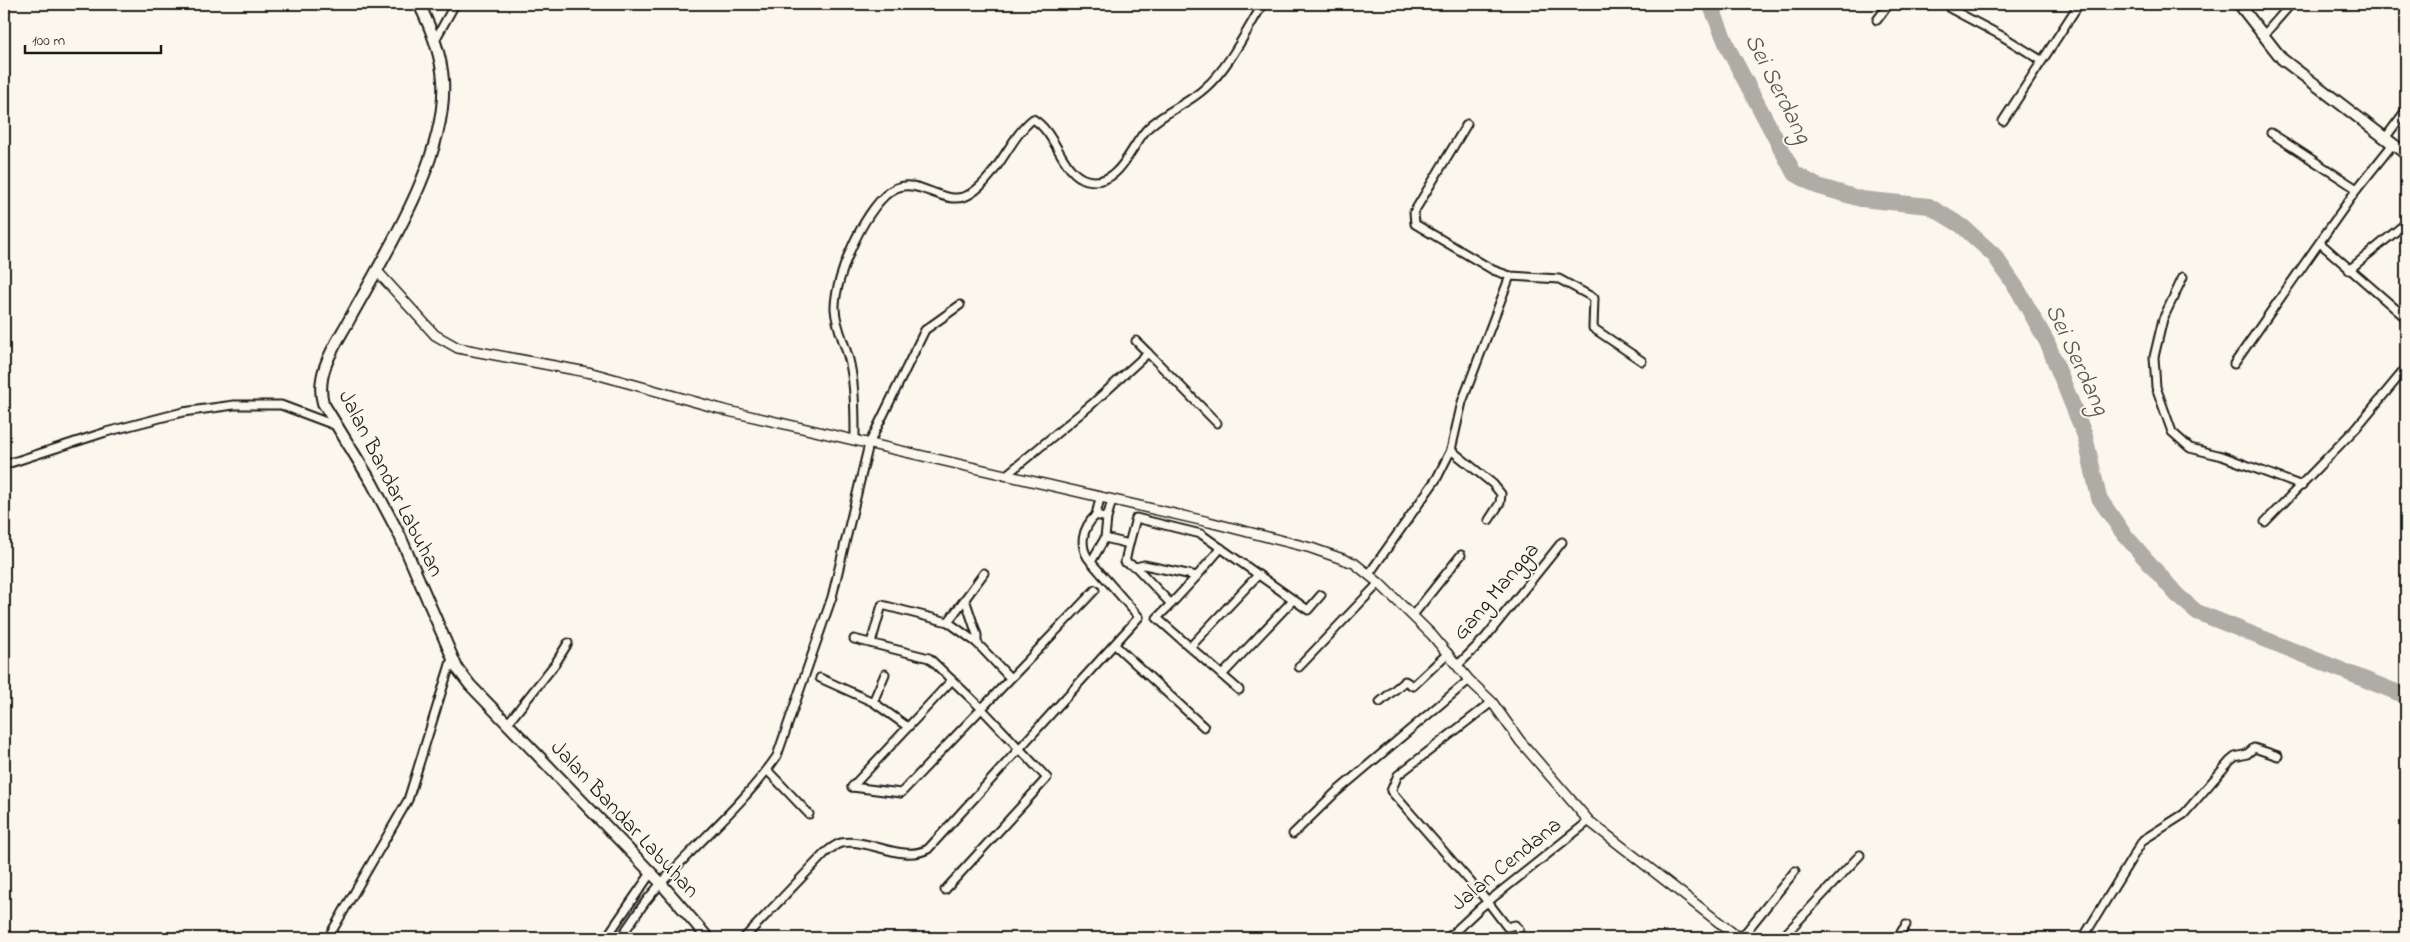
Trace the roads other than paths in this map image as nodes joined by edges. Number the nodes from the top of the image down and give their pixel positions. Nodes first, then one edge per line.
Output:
1 (419, 4) edge
2 (455, 4) edge
3 (1263, 4) edge
4 (1888, 4) edge
5 (1950, 4) edge
6 (2079, 4) edge
7 (2239, 4) edge
8 (2291, 4) edge
9 (1877, 20) dead end
10 (2263, 36) junction
11 (435, 40) junction
12 (2041, 60) junction
13 (2406, 110) edge
14 (2003, 121) dead end
15 (1467, 124) dead end
16 (2271, 133) dead end
17 (2389, 140) junction
18 (2406, 154) edge
19 (2357, 189) junction
20 (2406, 223) edge
21 (2320, 243) junction
22 (2349, 270) junction
23 (376, 271) junction
24 (1510, 276) junction
25 (2183, 277) dead end
26 (960, 305) dead end
27 (2406, 318) edge
28 (1136, 340) dead end
29 (1148, 354) junction
30 (1642, 361) dead end
31 (2234, 364) dead end
32 (2406, 368) edge
33 (1217, 423) dead end
34 (338, 426) junction
35 (855, 439) junction
36 (869, 444) junction
37 (1451, 450) junction
38 (4, 465) edge
39 (1006, 476) junction
40 (2302, 486) junction
41 (1100, 498) junction
42 (1112, 500) junction
43 (1096, 514) junction
44 (1107, 518) junction
45 (1489, 520) dead end
46 (2264, 522) dead end
47 (1105, 538) junction
48 (1562, 542) dead end
49 (1129, 544) junction
50 (1221, 548) junction
51 (1461, 556) dead end
52 (1091, 562) junction
53 (1136, 567) junction
54 (984, 573) dead end
55 (1369, 574) junction
56 (1258, 575) junction
57 (1198, 576) junction
58 (1379, 582) junction
59 (1096, 590) dead end
60 (1321, 595) dead end
61 (965, 600) junction
62 (1293, 600) junction
63 (1171, 604) junction
64 (1412, 615) junction
65 (948, 622) junction
66 (854, 639) dead end
67 (568, 643) dead end
68 (871, 643) junction
69 (977, 643) junction
70 (1115, 645) junction
71 (1191, 646) junction
72 (1448, 653) junction
73 (452, 658) junction
74 (1458, 665) junction
75 (1299, 667) dead end
76 (885, 674) dead end
77 (1222, 674) junction
78 (820, 678) dead end
79 (1010, 678) junction
80 (952, 680) junction
81 (1469, 680) junction
82 (1239, 690) dead end
83 (872, 702) junction
84 (1380, 702) dead end
85 (1492, 702) junction
86 (982, 708) junction
87 (508, 723) junction
88 (908, 727) junction
89 (1204, 727) dead end
90 (1020, 750) junction
91 (2278, 756) dead end
92 (767, 770) junction
93 (809, 814) dead end
94 (1589, 821) junction
95 (1293, 834) dead end
96 (1860, 855) dead end
97 (1795, 870) dead end
98 (650, 873) junction
99 (662, 884) junction
100 (945, 890) dead end
101 (1488, 902) junction
102 (622, 916) junction
103 (631, 922) junction
104 (1906, 925) dead end
105 (1519, 929) dead end
106 (328, 938) edge
107 (606, 938) edge
108 (620, 938) edge
109 (708, 938) edge
110 (744, 938) edge
111 (1448, 938) edge
112 (1740, 938) edge
113 (1782, 938) edge
114 (1897, 938) edge
115 (2022, 938) edge
116 (2033, 938) edge
117 (2083, 938) edge

1 - 11 main road, Jalan Bandar Labuhan
2 - 11 street
3 - 35 street
4 - 9 street
5 - 12 street
6 - 12 street
7 - 10 main road
8 - 10 street
10 - 17 main road
11 - 23 main road, Jalan Bandar Labuhan
12 - 14 street
13 - 17 street
15 - 24 street
16 - 19 street
17 - 18 main road
17 - 19 street
19 - 21 street
20 - 22 street
21 - 22 street
21 - 31 street
22 - 27 street
23 - 34 main road, Jalan Bandar Labuhan
23 - 35 street
24 - 30 street
24 - 37 street
25 - 40 street
26 - 36 street
28 - 29 street
29 - 33 street
29 - 39 street
32 - 40 street
34 - 38 street
34 - 73 main road, Jalan Bandar Labuhan
35 - 36 street
36 - 39 street
36 - 92 street
37 - 45 street
37 - 55 street
39 - 41 street
40 - 46 street
41 - 42 street
41 - 43 street
42 - 44 street
42 - 55 street
43 - 44 street
43 - 52 street
44 - 47 street
47 - 49 street
47 - 52 street
48 - 74 street, Gang Mangga
49 - 50 street
49 - 53 street
50 - 56 street
50 - 57 street
51 - 64 street
52 - 70 street
53 - 57 street
53 - 63 street
54 - 61 street
55 - 58 street
56 - 62 street
56 - 71 street
57 - 63 street
58 - 64 street
58 - 75 street
59 - 79 street
60 - 62 street
61 - 65 street
61 - 69 street
62 - 77 street
63 - 71 street
64 - 72 street
65 - 68 street
65 - 69 street
66 - 68 street
67 - 87 street
68 - 80 street
69 - 79 street
70 - 89 street
70 - 90 street
71 - 77 street
72 - 74 street
72 - 84 street
73 - 87 main road, Jalan Bandar Labuhan
73 - 106 street
74 - 81 street
76 - 83 street
77 - 82 street
78 - 83 street
79 - 86 street
80 - 86 street
80 - 88 street
81 - 85 street
81 - 95 street
83 - 88 street
85 - 94 street
85 - 101 street
86 - 88 street
86 - 90 street
87 - 98 main road, Jalan Bandar Labuhan
90 - 100 street
90 - 110 street
91 - 117 street
92 - 93 street
92 - 99 street
94 - 101 street, Jalan Cendana
94 - 112 street
96 - 113 street
97 - 112 street
98 - 99 main road, Jalan Bandar Labuhan
98 - 102 street
99 - 103 street
99 - 109 main road, Jalan Bandar Labuhan
101 - 105 street
101 - 111 street, Jalan Cendana
102 - 103 street
102 - 107 street
103 - 108 street
104 - 114 street
115 - 116 street

